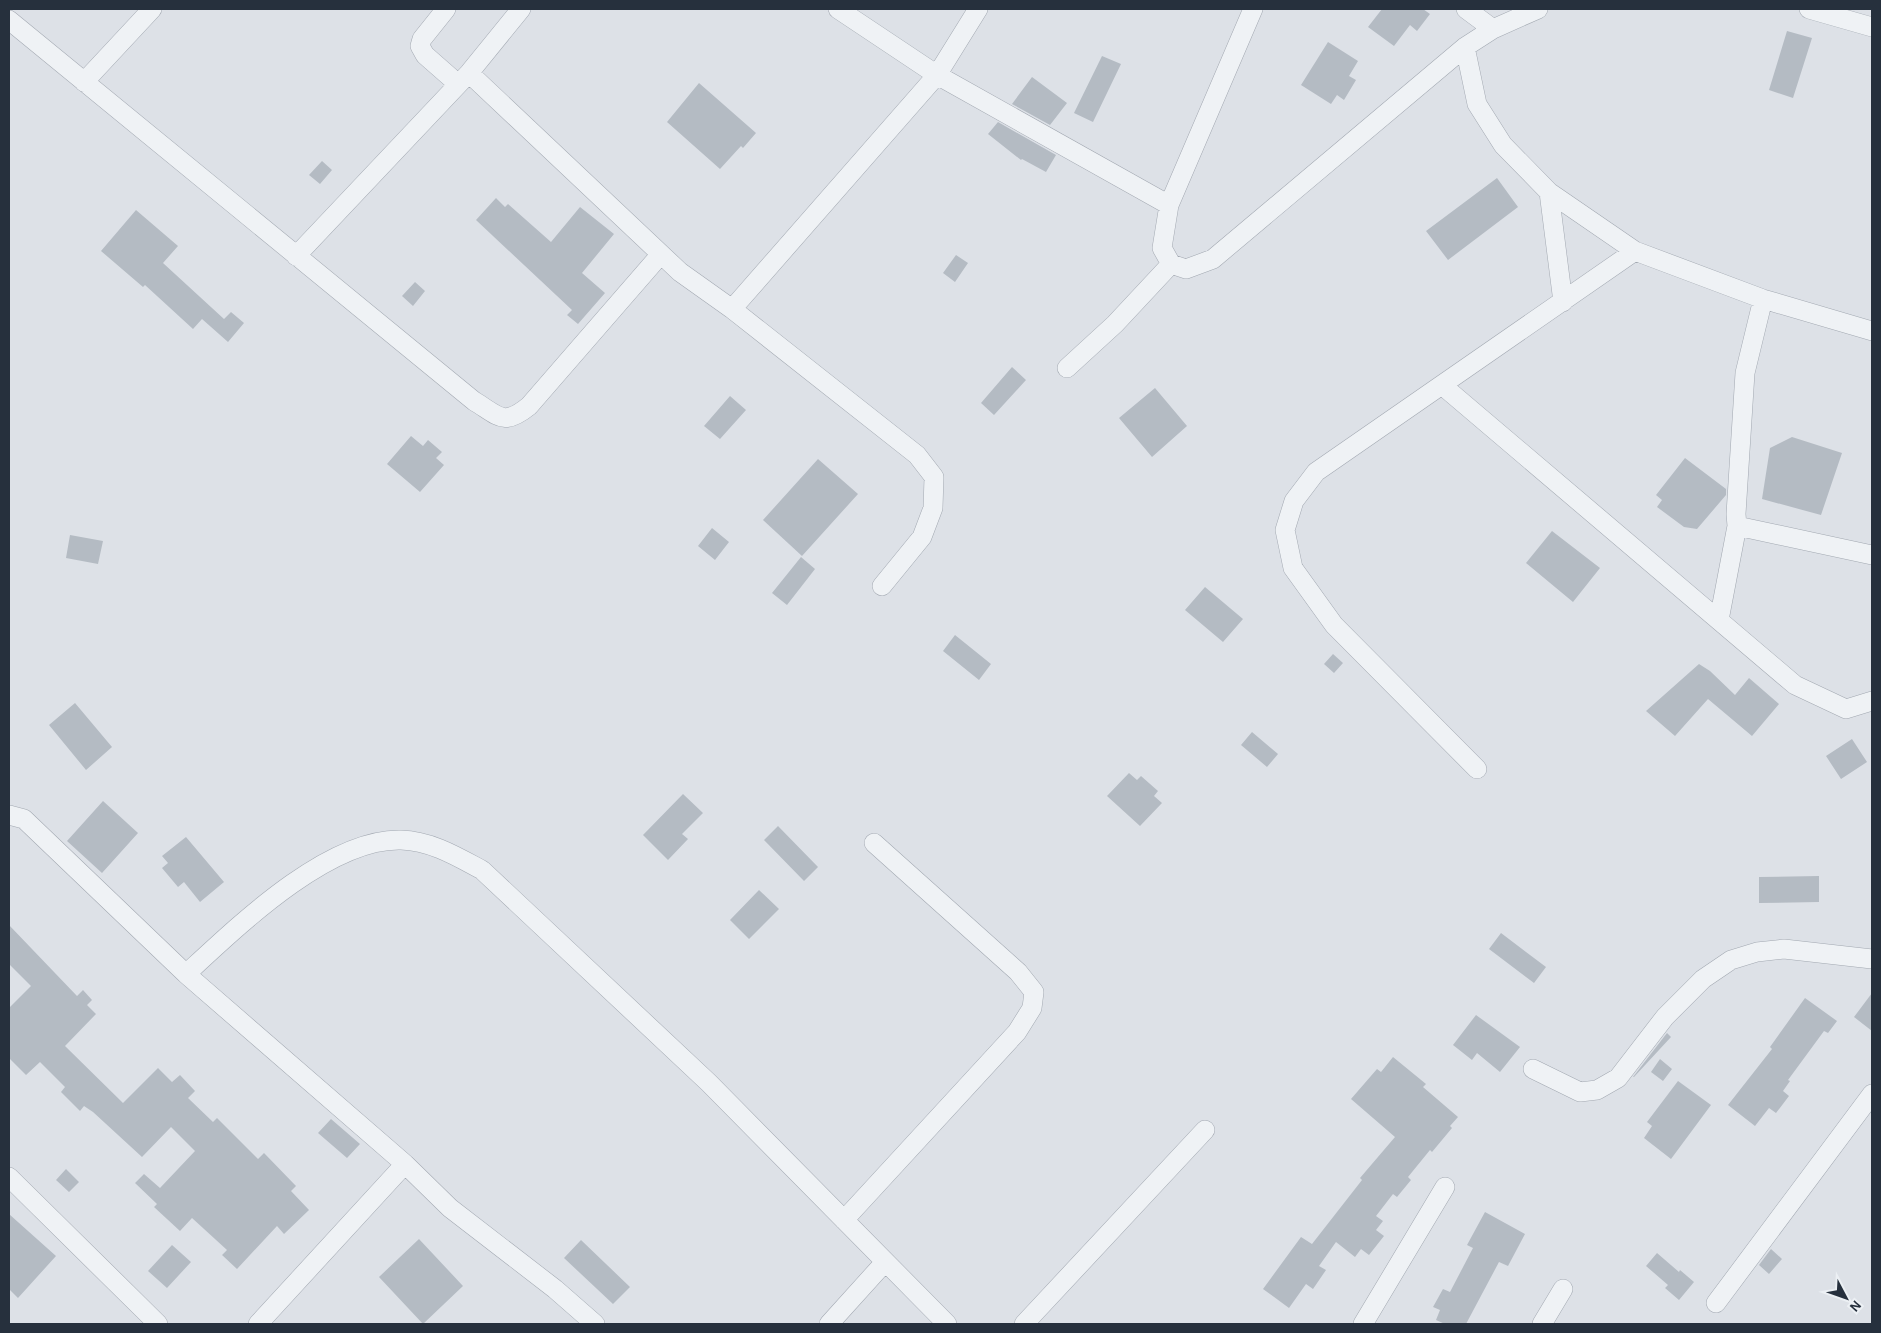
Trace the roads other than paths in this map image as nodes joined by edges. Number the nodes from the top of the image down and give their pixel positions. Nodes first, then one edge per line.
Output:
1 (152, 9) edge
2 (446, 9) edge
3 (521, 9) edge
4 (838, 9) edge
5 (978, 9) edge
6 (1253, 9) edge
7 (1466, 9) edge
8 (1538, 9) edge
9 (1809, 9) edge
10 (9, 20) edge
11 (1872, 27) edge
12 (1493, 29) junction
13 (1465, 48) junction
14 (937, 75) junction
15 (464, 79) junction
16 (84, 82) junction
17 (1548, 192) junction
18 (1169, 205) junction
19 (1635, 251) junction
20 (661, 254) junction
21 (296, 256) junction
22 (1171, 264) junction
23 (1763, 299) junction
24 (1563, 302) junction
25 (732, 309) junction
26 (1872, 331) edge
27 (1067, 368) dead end
28 (1443, 386) junction
29 (1737, 526) junction
30 (1872, 555) edge
31 (882, 586) dead end
32 (1719, 620) junction
33 (1872, 702) edge
34 (1477, 769) dead end
35 (9, 815) edge
36 (874, 844) dead end
37 (1872, 959) edge
38 (186, 974) junction
39 (1533, 1069) dead end
40 (1872, 1094) edge
41 (1205, 1130) dead end
42 (405, 1164) junction
43 (9, 1177) edge
44 (1445, 1187) dead end
45 (844, 1220) junction
46 (885, 1262) junction
47 (1563, 1289) dead end
48 (1716, 1303) dead end
49 (158, 1324) edge
50 (258, 1324) edge
51 (595, 1324) edge
52 (829, 1324) edge
53 (947, 1324) edge
54 (1024, 1324) edge
55 (1363, 1324) edge
56 (1542, 1324) edge

1 - 16 street
2 - 15 street
3 - 15 street
4 - 14 street
5 - 14 street
6 - 18 street
7 - 12 street
8 - 12 street
9 - 11 street
10 - 16 street
12 - 13 street
13 - 17 street
13 - 22 street
14 - 18 street
14 - 25 street
15 - 20 street
15 - 21 street
16 - 21 street
17 - 19 street
17 - 24 street
18 - 22 street
19 - 23 street
19 - 24 street
20 - 21 street
20 - 25 street
22 - 27 street
23 - 26 street
23 - 29 street
24 - 28 street
25 - 31 street
28 - 32 street
28 - 34 street
29 - 30 street
29 - 32 street
32 - 33 street
35 - 38 street
36 - 45 street
37 - 39 street
38 - 42 street
38 - 45 street
40 - 48 street
41 - 54 street
42 - 50 street
42 - 51 street
43 - 49 street
44 - 55 street
45 - 46 street
46 - 52 street
46 - 53 street
47 - 56 street

